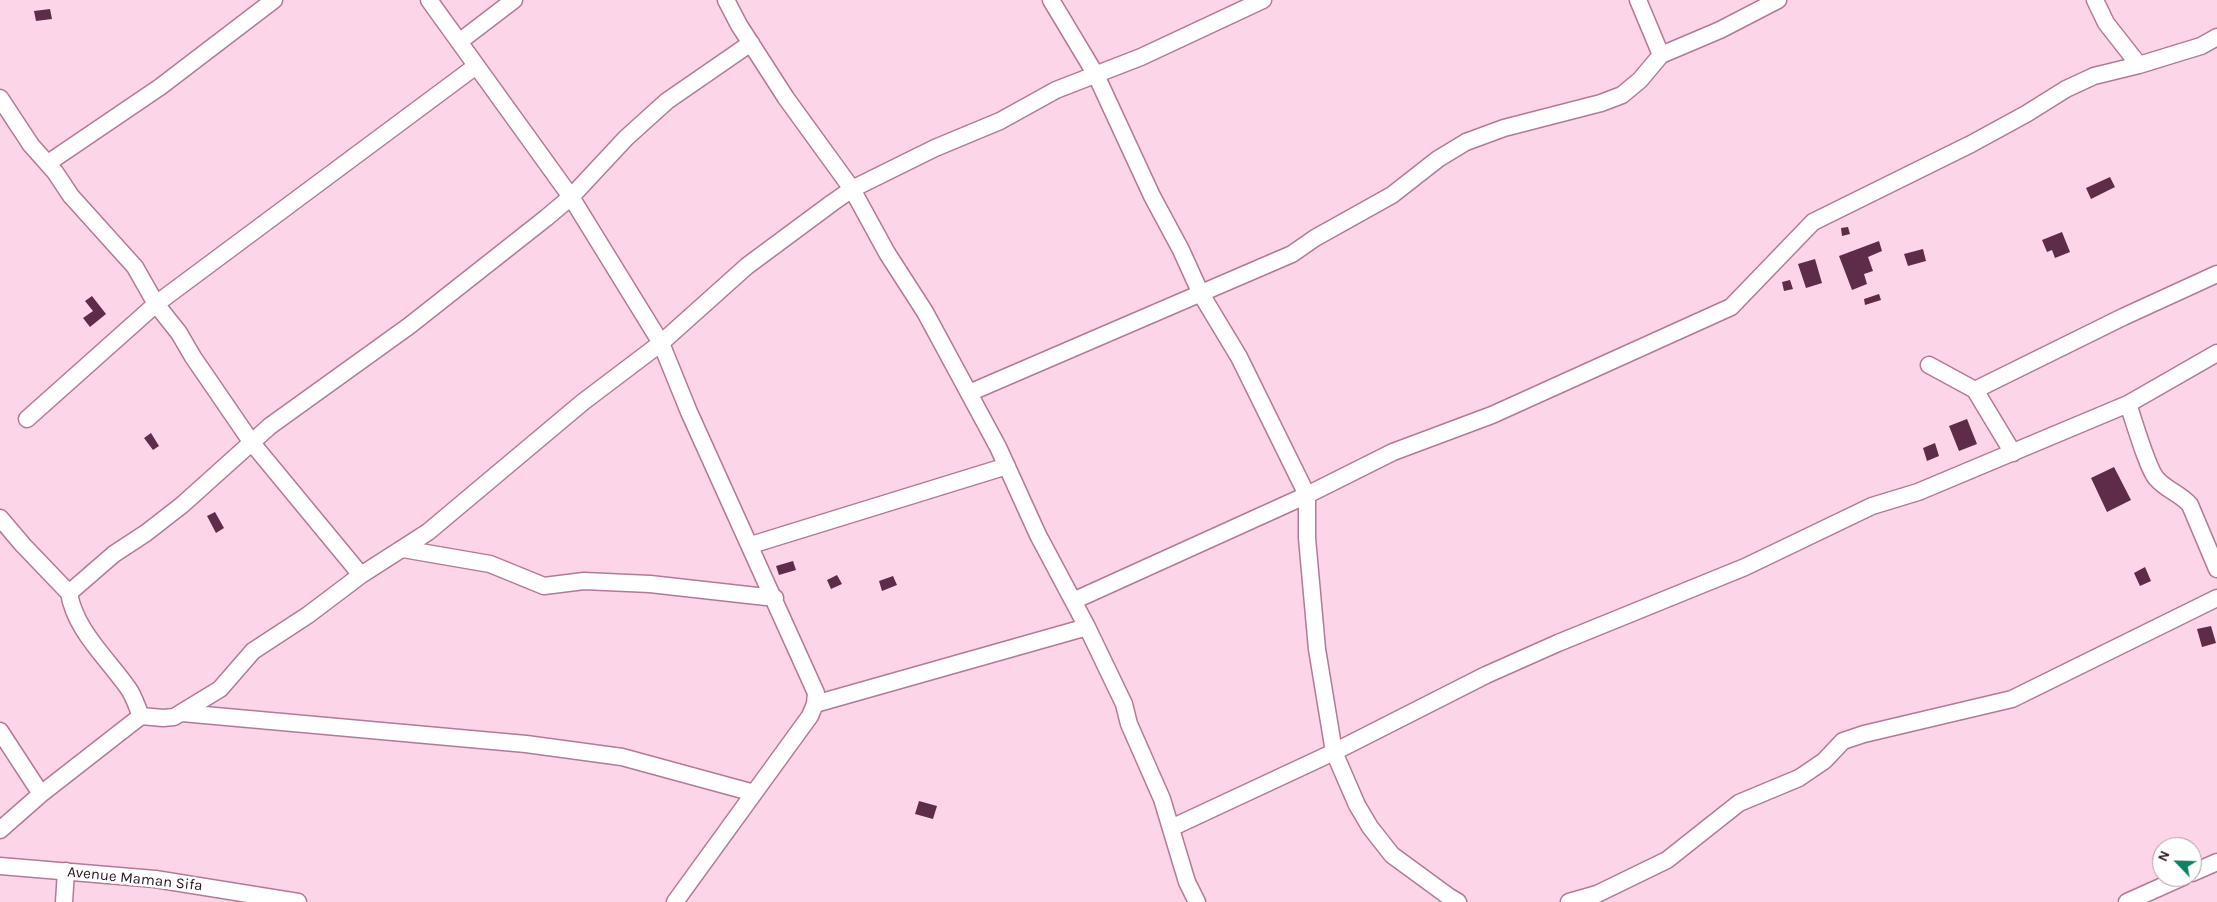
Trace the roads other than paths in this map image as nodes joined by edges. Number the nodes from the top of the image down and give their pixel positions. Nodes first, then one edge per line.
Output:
1 (274, 0) edge
2 (429, 0) edge
3 (514, 0) edge
4 (726, 0) edge
5 (1051, 0) edge
6 (1263, 0) edge
7 (1638, 0) edge
8 (1778, 0) edge
9 (2095, 0) edge
10 (2217, 37) edge
11 (459, 42) junction
12 (751, 43) junction
13 (1662, 55) junction
14 (2139, 65) junction
15 (476, 66) junction
16 (1096, 75) junction
17 (0, 98) edge
18 (48, 163) junction
19 (852, 189) junction
20 (571, 198) junction
21 (2217, 274) edge
22 (1201, 294) junction
23 (156, 304) junction
24 (661, 343) junction
25 (2217, 353) edge
26 (1929, 365) dead end
27 (1975, 390) junction
28 (969, 393) junction
29 (2128, 404) junction
30 (27, 419) dead end
31 (252, 443) junction
32 (2013, 453) junction
33 (1006, 466) junction
34 (1306, 495) junction
35 (0, 518) edge
36 (751, 545) junction
37 (403, 549) junction
38 (2217, 569) edge
39 (361, 575) junction
40 (69, 593) junction
41 (775, 598) junction
42 (2217, 598) edge
43 (1073, 601) junction
44 (1087, 627) junction
45 (816, 704) junction
46 (182, 713) junction
47 (141, 716) junction
48 (0, 731) edge
49 (1334, 752) junction
50 (754, 793) junction
51 (42, 794) junction
52 (1171, 828) junction
53 (0, 830) edge
54 (2217, 862) edge
55 (0, 866) edge
56 (2202, 869) edge
57 (66, 871) junction
58 (2161, 887) edge
59 (64, 902) edge
60 (298, 902) edge
61 (675, 902) edge
62 (1197, 902) edge
63 (1458, 902) edge
64 (1569, 902) edge
65 (2127, 902) edge

1 - 18 street
2 - 11 street
3 - 11 street
4 - 12 street
5 - 16 street
6 - 16 street
7 - 13 street
8 - 13 street
9 - 14 street
10 - 14 street
11 - 15 street
12 - 19 street
12 - 20 street
13 - 22 street
14 - 34 street
15 - 20 street
15 - 23 street
16 - 19 street
16 - 22 street
17 - 18 street
18 - 23 street
19 - 24 street
19 - 28 street
20 - 24 street
20 - 31 street
21 - 27 street
22 - 28 street
22 - 34 street
23 - 30 street
23 - 31 street
24 - 36 street
24 - 37 street
25 - 29 street
26 - 27 street
27 - 32 street
28 - 33 street
29 - 32 street
29 - 38 street
31 - 39 street
31 - 40 street
32 - 49 street
33 - 36 street
33 - 43 street
34 - 43 street
34 - 49 street
35 - 40 street
36 - 41 street
37 - 39 street
37 - 41 street
39 - 46 street
40 - 47 street
41 - 45 street
42 - 64 street
43 - 44 street
44 - 45 street
44 - 52 street
45 - 50 street
46 - 47 street
46 - 50 street
47 - 51 street
48 - 51 street
49 - 52 street
49 - 63 street
50 - 61 street
51 - 53 street
52 - 62 street
54 - 56 street
55 - 57 street, Avenue Maman Sifa
57 - 59 street
57 - 60 street, Avenue Maman Sifa
58 - 65 street

